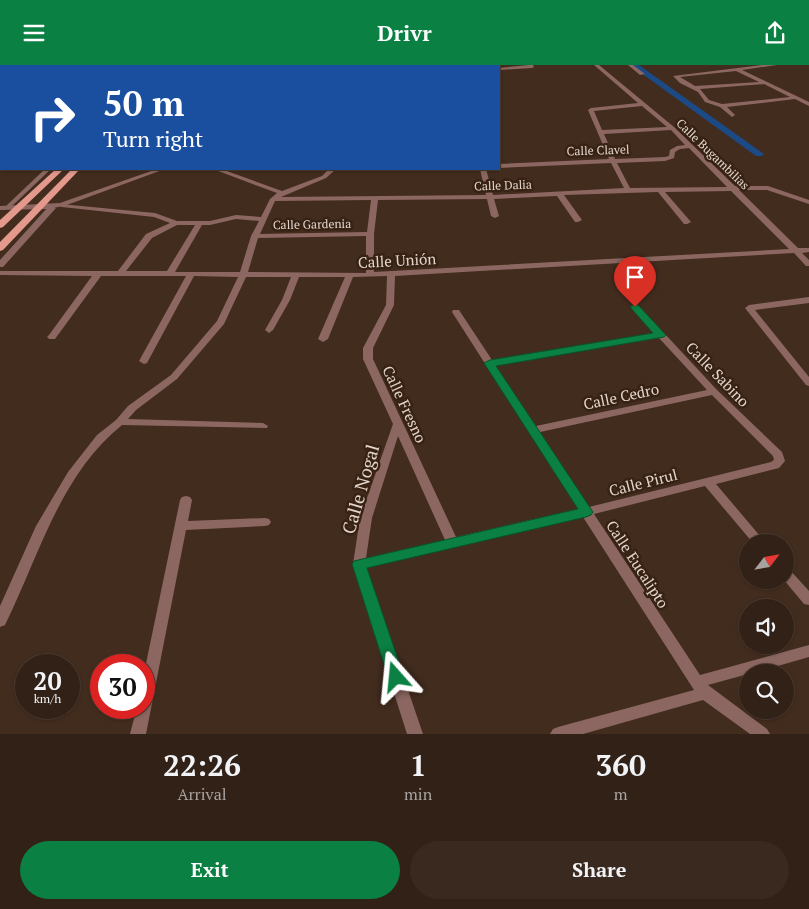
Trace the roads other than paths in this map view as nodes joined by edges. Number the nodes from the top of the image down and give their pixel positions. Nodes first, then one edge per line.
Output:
1 (531, 65) edge
2 (596, 65) edge
3 (630, 65) edge
4 (727, 65) edge
5 (775, 65) edge
6 (500, 69) edge
7 (736, 69) junction
8 (642, 74) dead end
9 (763, 83) junction
10 (695, 88) junction
11 (794, 98) junction
12 (644, 104) junction
13 (809, 105) edge
14 (722, 106) junction
15 (732, 115) dead end
16 (672, 128) junction
17 (600, 132) junction
18 (690, 146) junction
19 (612, 160) junction
20 (500, 166) edge
21 (47, 170) edge
22 (59, 170) edge
23 (75, 170) edge
24 (159, 170) edge
25 (219, 170) edge
26 (332, 170) edge
27 (483, 170) edge
28 (734, 189) junction
29 (628, 190) junction
30 (661, 191) junction
31 (282, 193) junction
32 (559, 193) junction
33 (489, 197) junction
34 (375, 198) junction
35 (273, 199) junction
36 (809, 202) edge
37 (62, 205) junction
38 (20, 206) junction
39 (40, 206) junction
40 (4, 207) edge
41 (52, 208) junction
42 (495, 216) dead end
43 (263, 219) junction
44 (578, 220) dead end
45 (687, 222) dead end
46 (176, 223) junction
47 (200, 223) junction
48 (0, 225) edge
49 (370, 234) junction
50 (255, 236) junction
51 (0, 248) edge
52 (809, 250) edge
53 (794, 251) junction
54 (809, 264) edge
55 (0, 265) edge
56 (0, 273) edge
57 (121, 273) junction
58 (98, 274) junction
59 (170, 274) junction
60 (191, 274) junction
61 (243, 274) junction
62 (296, 275) junction
63 (370, 275) junction
64 (392, 275) junction
65 (350, 276) junction
66 (809, 300) edge
67 (635, 307) dead end
68 (456, 311) dead end
69 (269, 330) dead end
70 (661, 335) junction
71 (52, 337) dead end
72 (323, 339) dead end
73 (144, 361) dead end
74 (490, 363) junction
75 (809, 383) edge
76 (714, 392) junction
77 (120, 422) junction
78 (397, 425) junction
79 (262, 426) dead end
80 (534, 430) junction
81 (780, 461) joint
82 (707, 481) junction
83 (186, 500) dead end
84 (586, 512) junction
85 (265, 522) dead end
86 (181, 526) junction
87 (752, 534) edge
88 (453, 543) junction
89 (359, 564) junction
90 (794, 582) edge
91 (809, 600) edge
92 (0, 621) edge
93 (809, 651) edge
94 (154, 654) edge
95 (701, 688) junction
96 (141, 719) edge
97 (138, 734) edge
98 (415, 734) edge
99 (558, 734) edge
100 (762, 734) edge

1 - 6 lane
2 - 12 street, Calle Bugambilias
3 - 8 street
4 - 7 street
5 - 7 street
7 - 9 street
7 - 10 street
9 - 10 street
9 - 11 street
10 - 14 street
11 - 13 street
11 - 14 street
12 - 16 street, Calle Bugambilias
12 - 17 street
14 - 15 street
16 - 17 street
16 - 18 street, Calle Bugambilias
17 - 19 street
18 - 19 street, Calle Clavel
18 - 28 street, Calle Bugambilias
19 - 20 street, Calle Clavel
19 - 29 street
21 - 40 street
22 - 38 main road
23 - 39 main road
24 - 37 street
25 - 31 street
26 - 31 street
27 - 33 street
28 - 30 street, Calle Dalia
28 - 36 street, Calle Dalia
28 - 53 street, Calle Bugambilias
29 - 30 street, Calle Dalia
29 - 32 street, Calle Dalia
30 - 45 street
31 - 35 street
32 - 33 street, Calle Dalia
32 - 44 street
33 - 34 street, Calle Dalia
33 - 42 street
34 - 35 street, Calle Dalia
34 - 49 street
35 - 43 street
37 - 41 street
37 - 46 street
38 - 39 street
38 - 40 street
38 - 48 main road
39 - 41 street
39 - 51 main road
41 - 55 street
43 - 47 street
43 - 50 street
46 - 47 street
46 - 57 street
47 - 59 street
49 - 50 street, Calle Gardenia
49 - 63 street
50 - 61 street
52 - 53 street, Calle Unión
53 - 54 street, Calle Bugambilias
53 - 64 street, Calle Unión
56 - 58 street, Calle Unión
57 - 58 street, Calle Unión
57 - 59 street, Calle Unión
58 - 71 street
59 - 60 street, Calle Unión
60 - 61 street, Calle Unión
60 - 73 street
61 - 62 street, Calle Unión
61 - 77 street
62 - 65 street, Calle Unión
62 - 69 street
63 - 64 street, Calle Unión
63 - 65 street, Calle Unión
64 - 78 street, Calle Fresno
65 - 72 street
66 - 75 street
67 - 70 street, Calle Sabino
68 - 74 street, Calle Eucalipto
70 - 74 street
70 - 76 street, Calle Sabino
74 - 80 street, Calle Eucalipto
76 - 80 street, Calle Cedro
76 - 81 street, Calle Sabino
77 - 79 street
77 - 92 street
78 - 88 street, Calle Fresno
78 - 89 street, Calle Nogal
80 - 84 street, Calle Eucalipto
81 - 82 street, Calle Pirul
82 - 84 street, Calle Pirul
82 - 87 street
83 - 86 street
84 - 88 street, Calle Pirul
84 - 95 street, Calle Eucalipto
85 - 86 street
86 - 94 street
88 - 89 street, Calle Pirul
89 - 98 street, Calle Nogal
90 - 91 street
93 - 95 street
95 - 99 street
95 - 100 street
96 - 97 street

